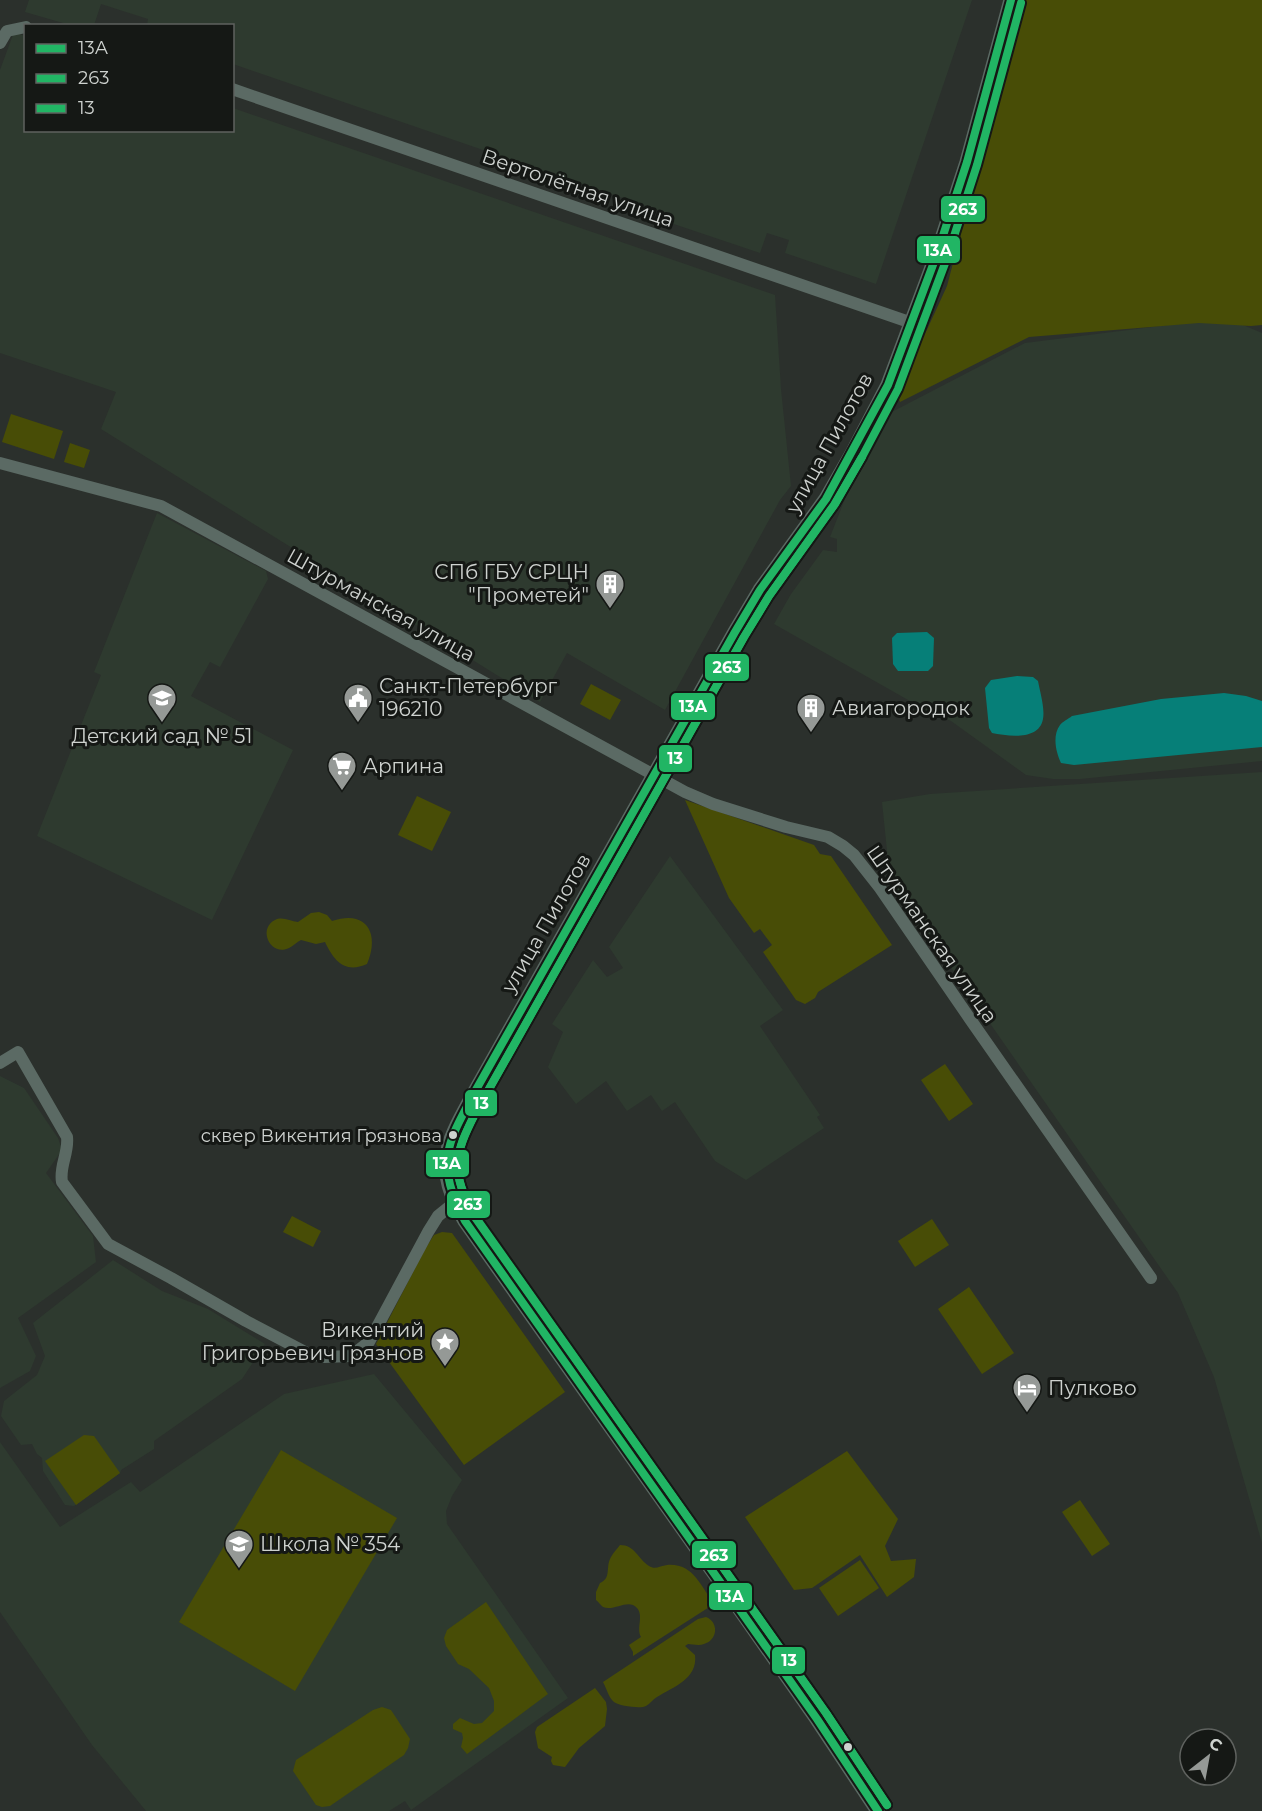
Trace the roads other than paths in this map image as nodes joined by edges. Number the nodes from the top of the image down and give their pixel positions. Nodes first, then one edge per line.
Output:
1 (1011, 0) edge
2 (24, 27) edge
3 (0, 43) edge
4 (234, 90) edge
5 (912, 323) junction
6 (0, 463) edge
7 (654, 777) junction
8 (0, 1063) edge
9 (454, 1203) junction
10 (1151, 1278) dead end
11 (878, 1811) edge

1 - 5 street, улица Пилотов
2 - 3 street
4 - 5 street, Вертолётная улица
5 - 7 street, улица Пилотов
6 - 7 street, Штурманская улица
7 - 9 street, улица Пилотов
7 - 10 street, Штурманская улица
8 - 9 street
9 - 11 street, улица Пилотов

